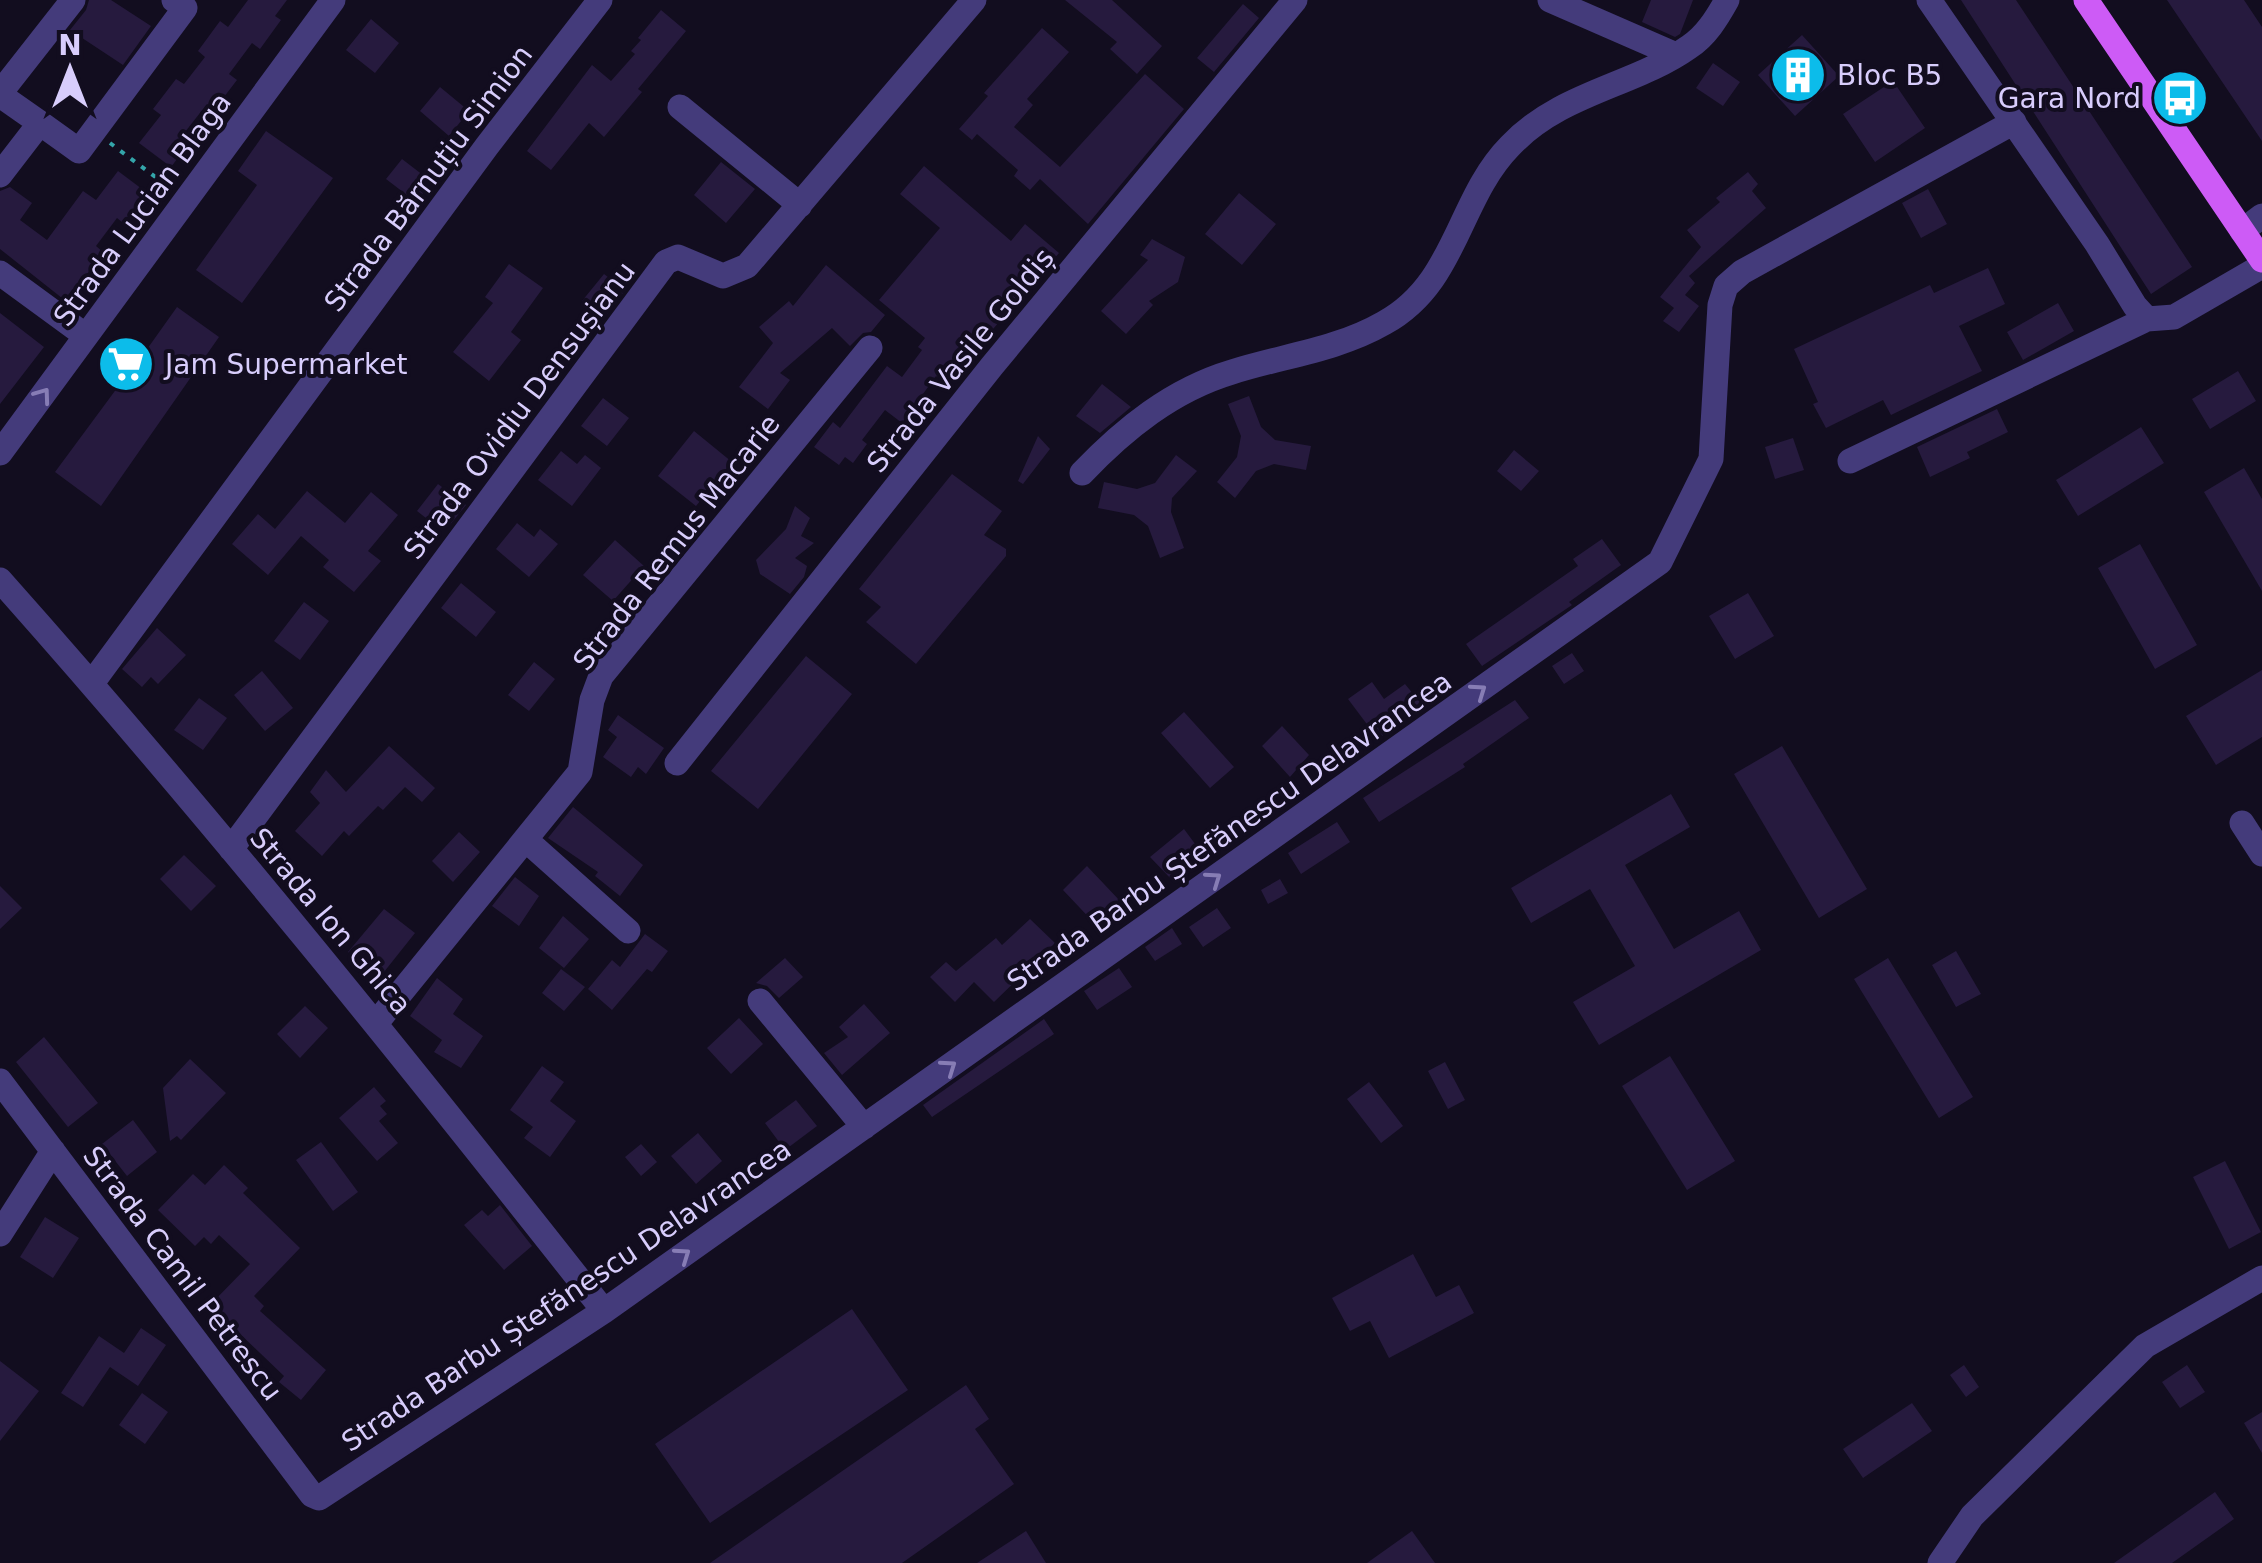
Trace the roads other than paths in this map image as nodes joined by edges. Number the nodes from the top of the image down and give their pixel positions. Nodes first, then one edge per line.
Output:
1 (72, 0) edge
2 (174, 0) edge
3 (334, 0) edge
4 (600, 0) edge
5 (974, 0) edge
6 (1295, 0) edge
7 (1550, 0) edge
8 (1727, 0) edge
9 (1930, 0) edge
10 (2086, 0) edge
11 (1676, 54) junction
12 (0, 94) edge
13 (680, 106) dead end
14 (2014, 122) junction
15 (40, 123) junction
16 (0, 175) edge
17 (800, 205) junction
18 (2252, 223) edge
19 (2262, 263) edge
20 (0, 272) edge
21 (2147, 319) junction
22 (86, 336) junction
23 (870, 348) dead end
24 (0, 453) edge
25 (1850, 461) dead end
26 (1082, 472) dead end
27 (0, 580) edge
28 (92, 683) junction
29 (676, 762) dead end
30 (2242, 823) dead end
31 (526, 840) junction
32 (231, 849) junction
33 (2262, 854) edge
34 (628, 932) dead end
35 (760, 1000) dead end
36 (377, 1022) junction
37 (0, 1081) edge
38 (864, 1126) junction
39 (54, 1151) junction
40 (0, 1234) edge
41 (2262, 1278) edge
42 (604, 1311) junction
43 (319, 1498) joint
44 (1940, 1563) edge

1 - 12 street
2 - 15 street
3 - 22 street, Strada Lucian Blaga
4 - 28 street, Strada Bărnuțiu Simion
5 - 17 street, Strada Ovidiu Densușianu
6 - 29 street, Strada Vasile Goldiș
7 - 11 street
8 - 11 street
9 - 14 street
10 - 18 main road
11 - 26 street
12 - 15 street
13 - 17 street
14 - 21 street
38 -> 14 street, Strada Barbu Ștefănescu Delavrancea
15 - 16 street
17 - 32 street, Strada Ovidiu Densușianu
18 - 19 main road
19 - 21 street
20 - 22 street
21 - 25 street
24 -> 22 street, Strada Lucian Blaga
23 - 31 street, Strada Remus Macarie
27 - 28 street, Strada Ion Ghica
28 - 32 street, Strada Ion Ghica
30 - 33 street
31 - 34 street
31 - 36 street, Strada Remus Macarie
32 - 36 street, Strada Ion Ghica
35 - 38 street
36 - 42 street, Strada Ion Ghica
37 - 39 street, Strada Camil Petrescu
42 -> 38 street, Strada Barbu Ștefănescu Delavrancea
39 - 40 street
39 - 43 street, Strada Camil Petrescu
41 - 44 street
42 - 43 street, Strada Barbu Ștefănescu Delavrancea

